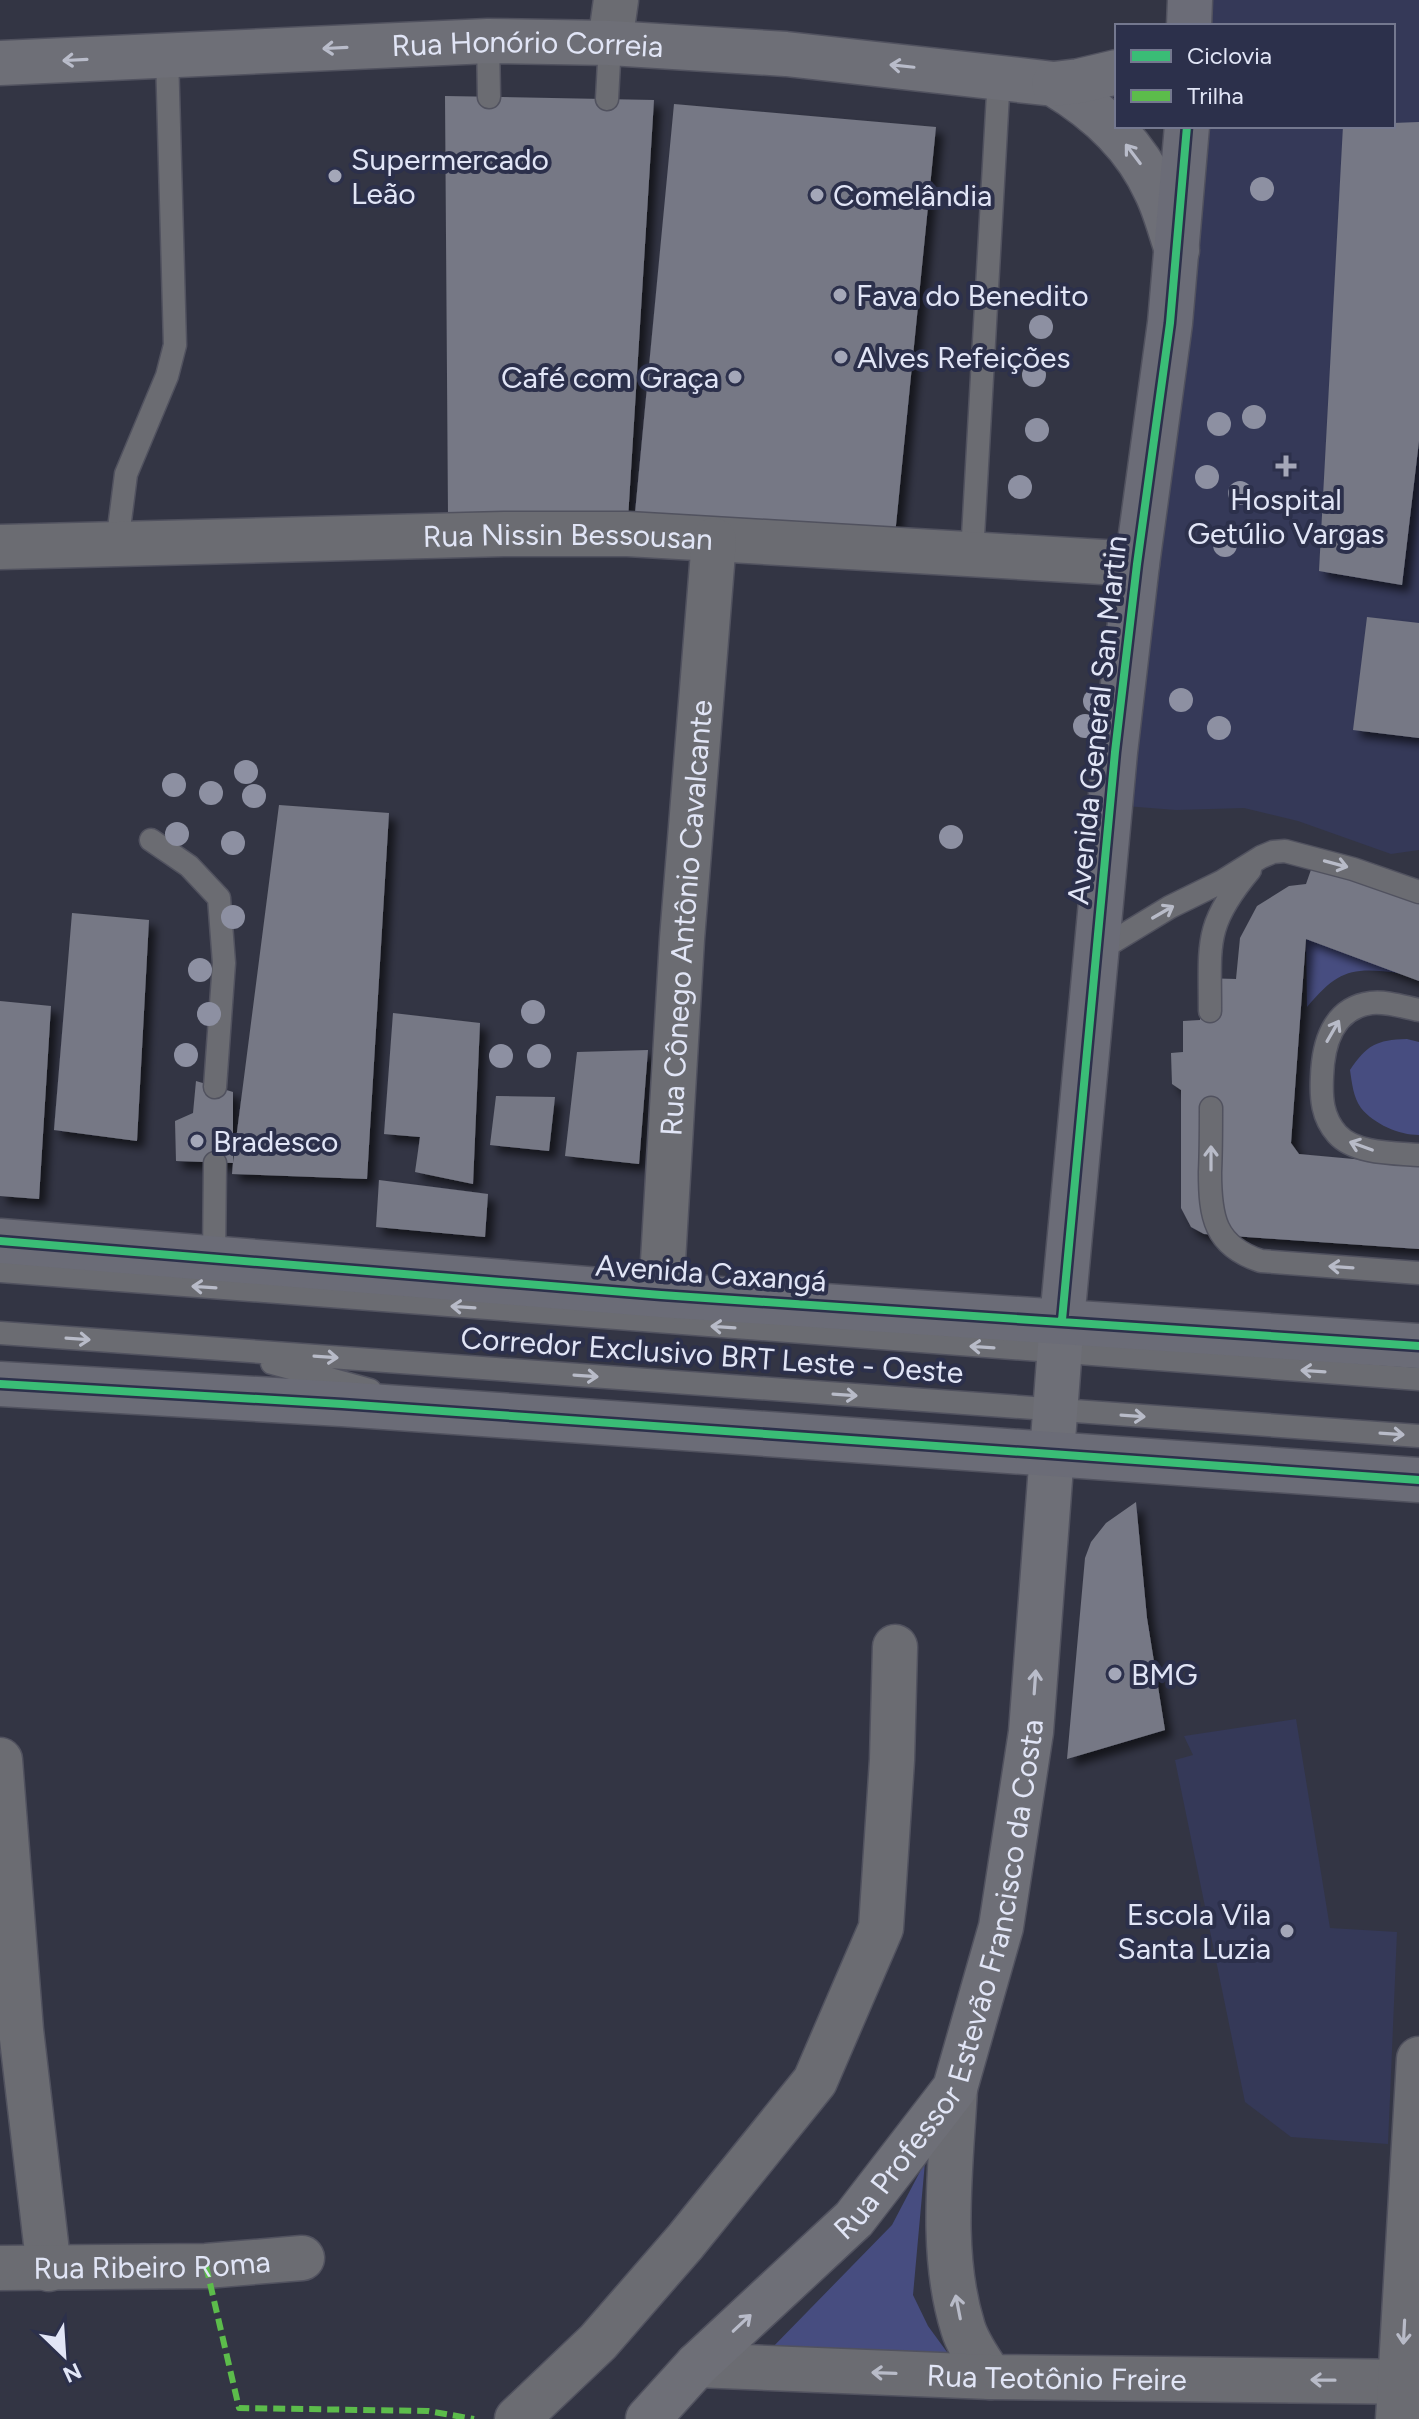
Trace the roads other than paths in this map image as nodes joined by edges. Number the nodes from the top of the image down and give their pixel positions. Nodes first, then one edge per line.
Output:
1 (616, 0) edge
2 (488, 41) junction
3 (610, 43) junction
4 (167, 55) junction
5 (0, 63) edge
6 (1115, 72) edge
7 (999, 76) junction
8 (1054, 84) junction
9 (489, 97) dead end
10 (607, 99) dead end
11 (1187, 128) edge
12 (1177, 250) junction
13 (714, 540) junction
14 (117, 544) junction
15 (0, 547) edge
16 (972, 554) junction
17 (1137, 564) junction
18 (151, 840) dead end
19 (1261, 857) junction
20 (1419, 892) edge
21 (1096, 952) junction
22 (1419, 1010) edge
23 (1210, 1011) dead end
24 (215, 1087) dead end
25 (1211, 1108) dead end
26 (1419, 1155) edge
27 (215, 1163) dead end
28 (0, 1241) edge
29 (214, 1259) junction
30 (0, 1271) edge
31 (1419, 1273) edge
32 (661, 1295) junction
33 (0, 1333) edge
34 (1061, 1336) junction
35 (1419, 1346) edge
36 (221, 1350) junction
37 (1419, 1379) edge
38 (0, 1384) edge
39 (1055, 1410) junction
40 (454, 1412) junction
41 (1419, 1436) edge
42 (1052, 1456) junction
43 (1419, 1480) edge
44 (895, 1647) dead end
45 (0, 1760) edge
46 (1419, 2059) edge
47 (955, 2088) junction
48 (1416, 2139) edge
49 (302, 2258) dead end
50 (0, 2268) edge
51 (49, 2269) junction
52 (697, 2365) junction
53 (990, 2377) junction
54 (1406, 2394) edge
55 (517, 2419) edge
56 (648, 2419) edge

1 - 3 street
2 - 3 main road, Rua Honório Correia
2 -> 4 main road, Rua Honório Correia
2 - 9 lane
7 -> 3 main road, Rua Honório Correia
3 - 10 lane
4 -> 5 main road, Rua Honório Correia
4 - 14 lane
6 - 8 main road, Rua Honório Correia
7 - 8 main road, Rua Honório Correia
7 - 16 lane
12 -> 8 main road, Rua Honório Correia
11 - 12 main road, Avenida General San Martin
12 - 17 main road, Avenida General San Martin
13 - 14 street, Rua Nissin Bessousan
13 - 16 street, Rua Nissin Bessousan
13 - 32 street, Rua Cônego Antônio Cavalcante
14 - 15 street, Rua Nissin Bessousan
16 - 17 street, Rua Nissin Bessousan
17 - 21 main road, Avenida General San Martin
18 - 24 lane
19 -> 20 lane
21 -> 19 lane
19 - 23 lane
21 - 34 main road, Avenida General San Martin
26 -> 22 lane
31 -> 25 lane
27 - 29 lane
28 - 29 main road, Avenida Caxangá
29 - 32 main road, Avenida Caxangá
34 -> 30 lane, Corredor Exclusivo BRT Leste - Oeste
32 - 34 main road, Avenida Caxangá
33 -> 36 lane, Corredor Exclusivo BRT Leste - Oeste
34 - 35 main road, Avenida Caxangá
37 -> 34 lane, Corredor Exclusivo BRT Leste - Oeste
34 - 39 main road, Rua Professor Estevão Francisco da Costa
36 -> 39 lane, Corredor Exclusivo BRT Leste - Oeste
36 - 40 lane
38 - 40 main road
39 -> 41 lane, Corredor Exclusivo BRT Leste - Oeste
39 - 42 main road, Rua Professor Estevão Francisco da Costa
40 - 42 main road
42 - 43 main road
47 -> 42 main road, Rua Professor Estevão Francisco da Costa
44 - 55 street
45 - 51 street
46 - 48 street
52 -> 47 main road, Rua Professor Estevão Francisco da Costa
53 -> 47 street
48 -> 54 street
49 - 51 street, Rua Ribeiro Roma
50 - 51 street, Rua Ribeiro Roma
53 -> 52 street, Rua Teotônio Freire
52 - 56 main road, Rua Professor Estevão Francisco da Costa
54 -> 53 street, Rua Teotônio Freire

